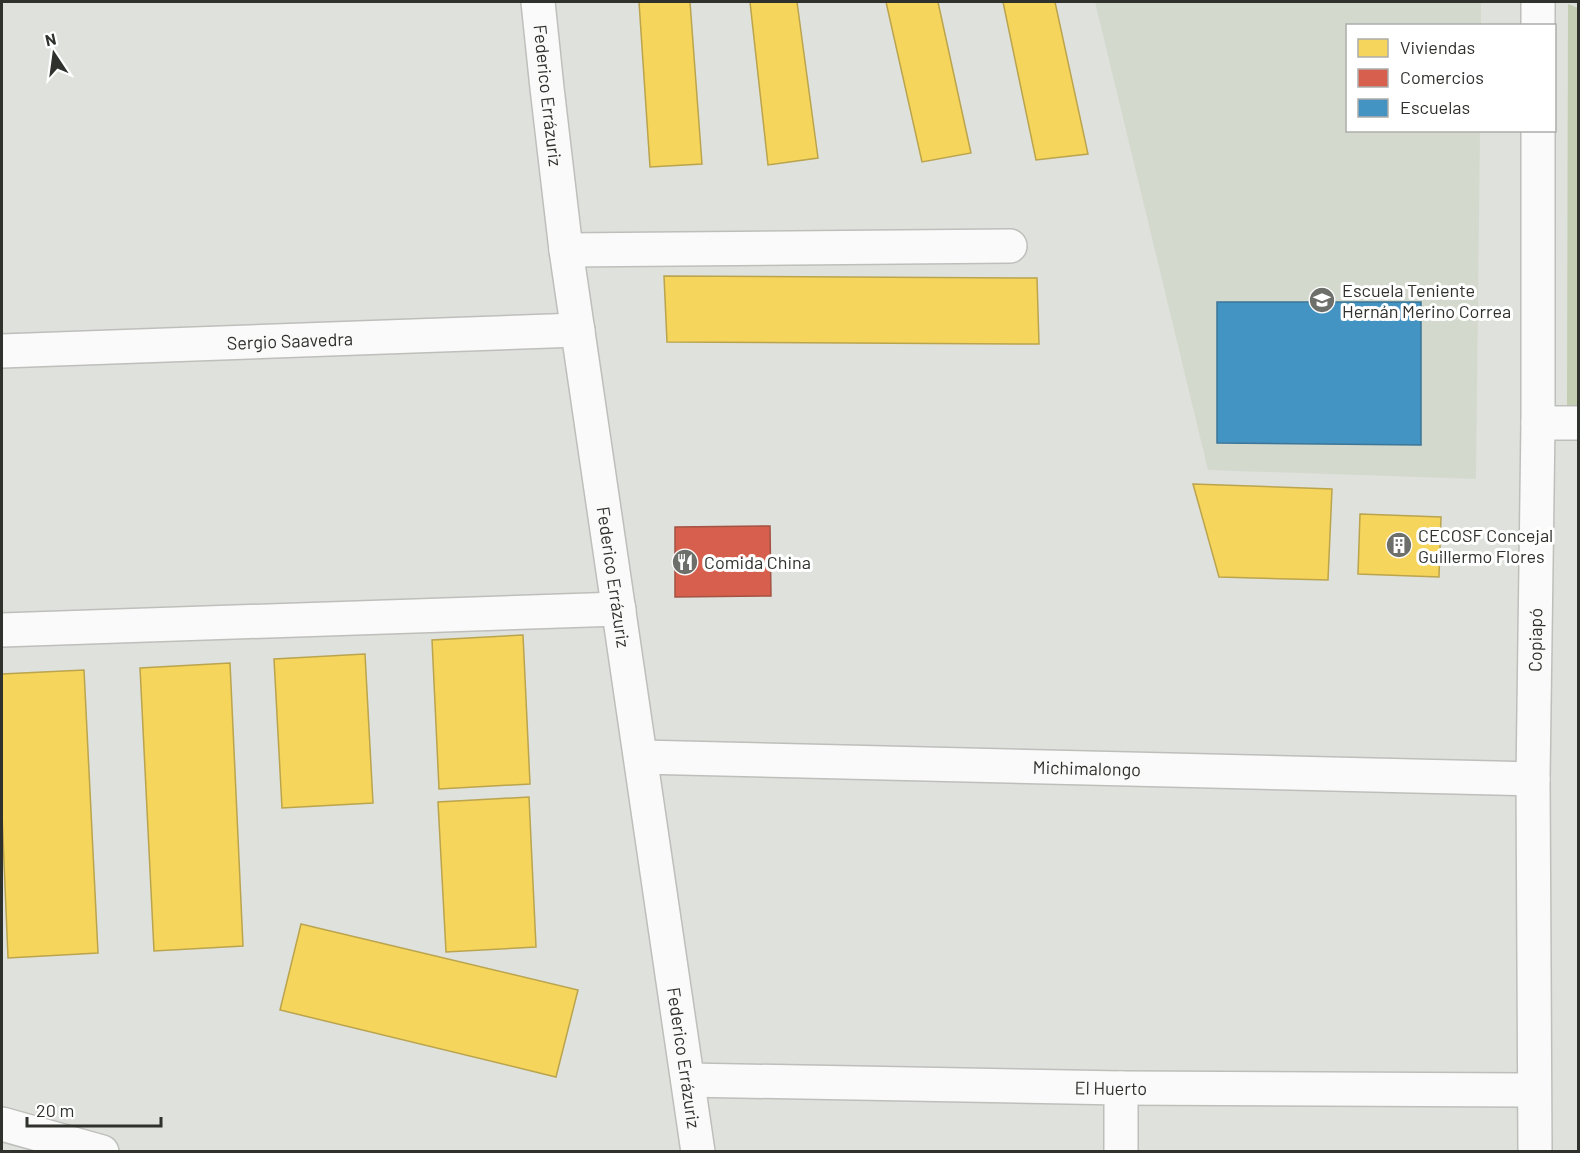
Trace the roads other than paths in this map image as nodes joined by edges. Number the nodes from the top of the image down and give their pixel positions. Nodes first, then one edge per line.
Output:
1 (538, 2) edge
2 (1538, 2) edge
3 (1538, 24) edge
4 (1538, 132) edge
5 (1010, 246) dead end
6 (566, 250) junction
7 (578, 330) junction
8 (2, 351) edge
9 (1538, 423) junction
10 (1578, 423) edge
11 (619, 609) junction
12 (2, 630) edge
13 (641, 756) junction
14 (1533, 779) junction
15 (688, 1080) junction
16 (1121, 1088) junction
17 (1533, 1090) junction
18 (16, 1136) edge
19 (102, 1152) edge
20 (698, 1152) edge
21 (1121, 1152) edge
22 (1534, 1152) edge

1 - 6 street, Federico Errázuriz
2 - 3 street
4 - 9 street, Copiapó
5 - 6 street
6 - 7 street, Federico Errázuriz
7 - 8 street, Sergio Saavedra
7 - 11 street, Federico Errázuriz
9 - 10 street
9 - 14 street, Copiapó
11 - 12 street
11 - 13 street, Federico Errázuriz
13 - 14 street, Michimalongo
13 - 15 street, Federico Errázuriz
14 - 17 street, Copiapó
15 - 16 street, El Huerto
15 - 20 street, Federico Errázuriz
16 - 17 street, El Huerto
16 - 21 street
17 - 22 street, Copiapó
18 - 19 street

